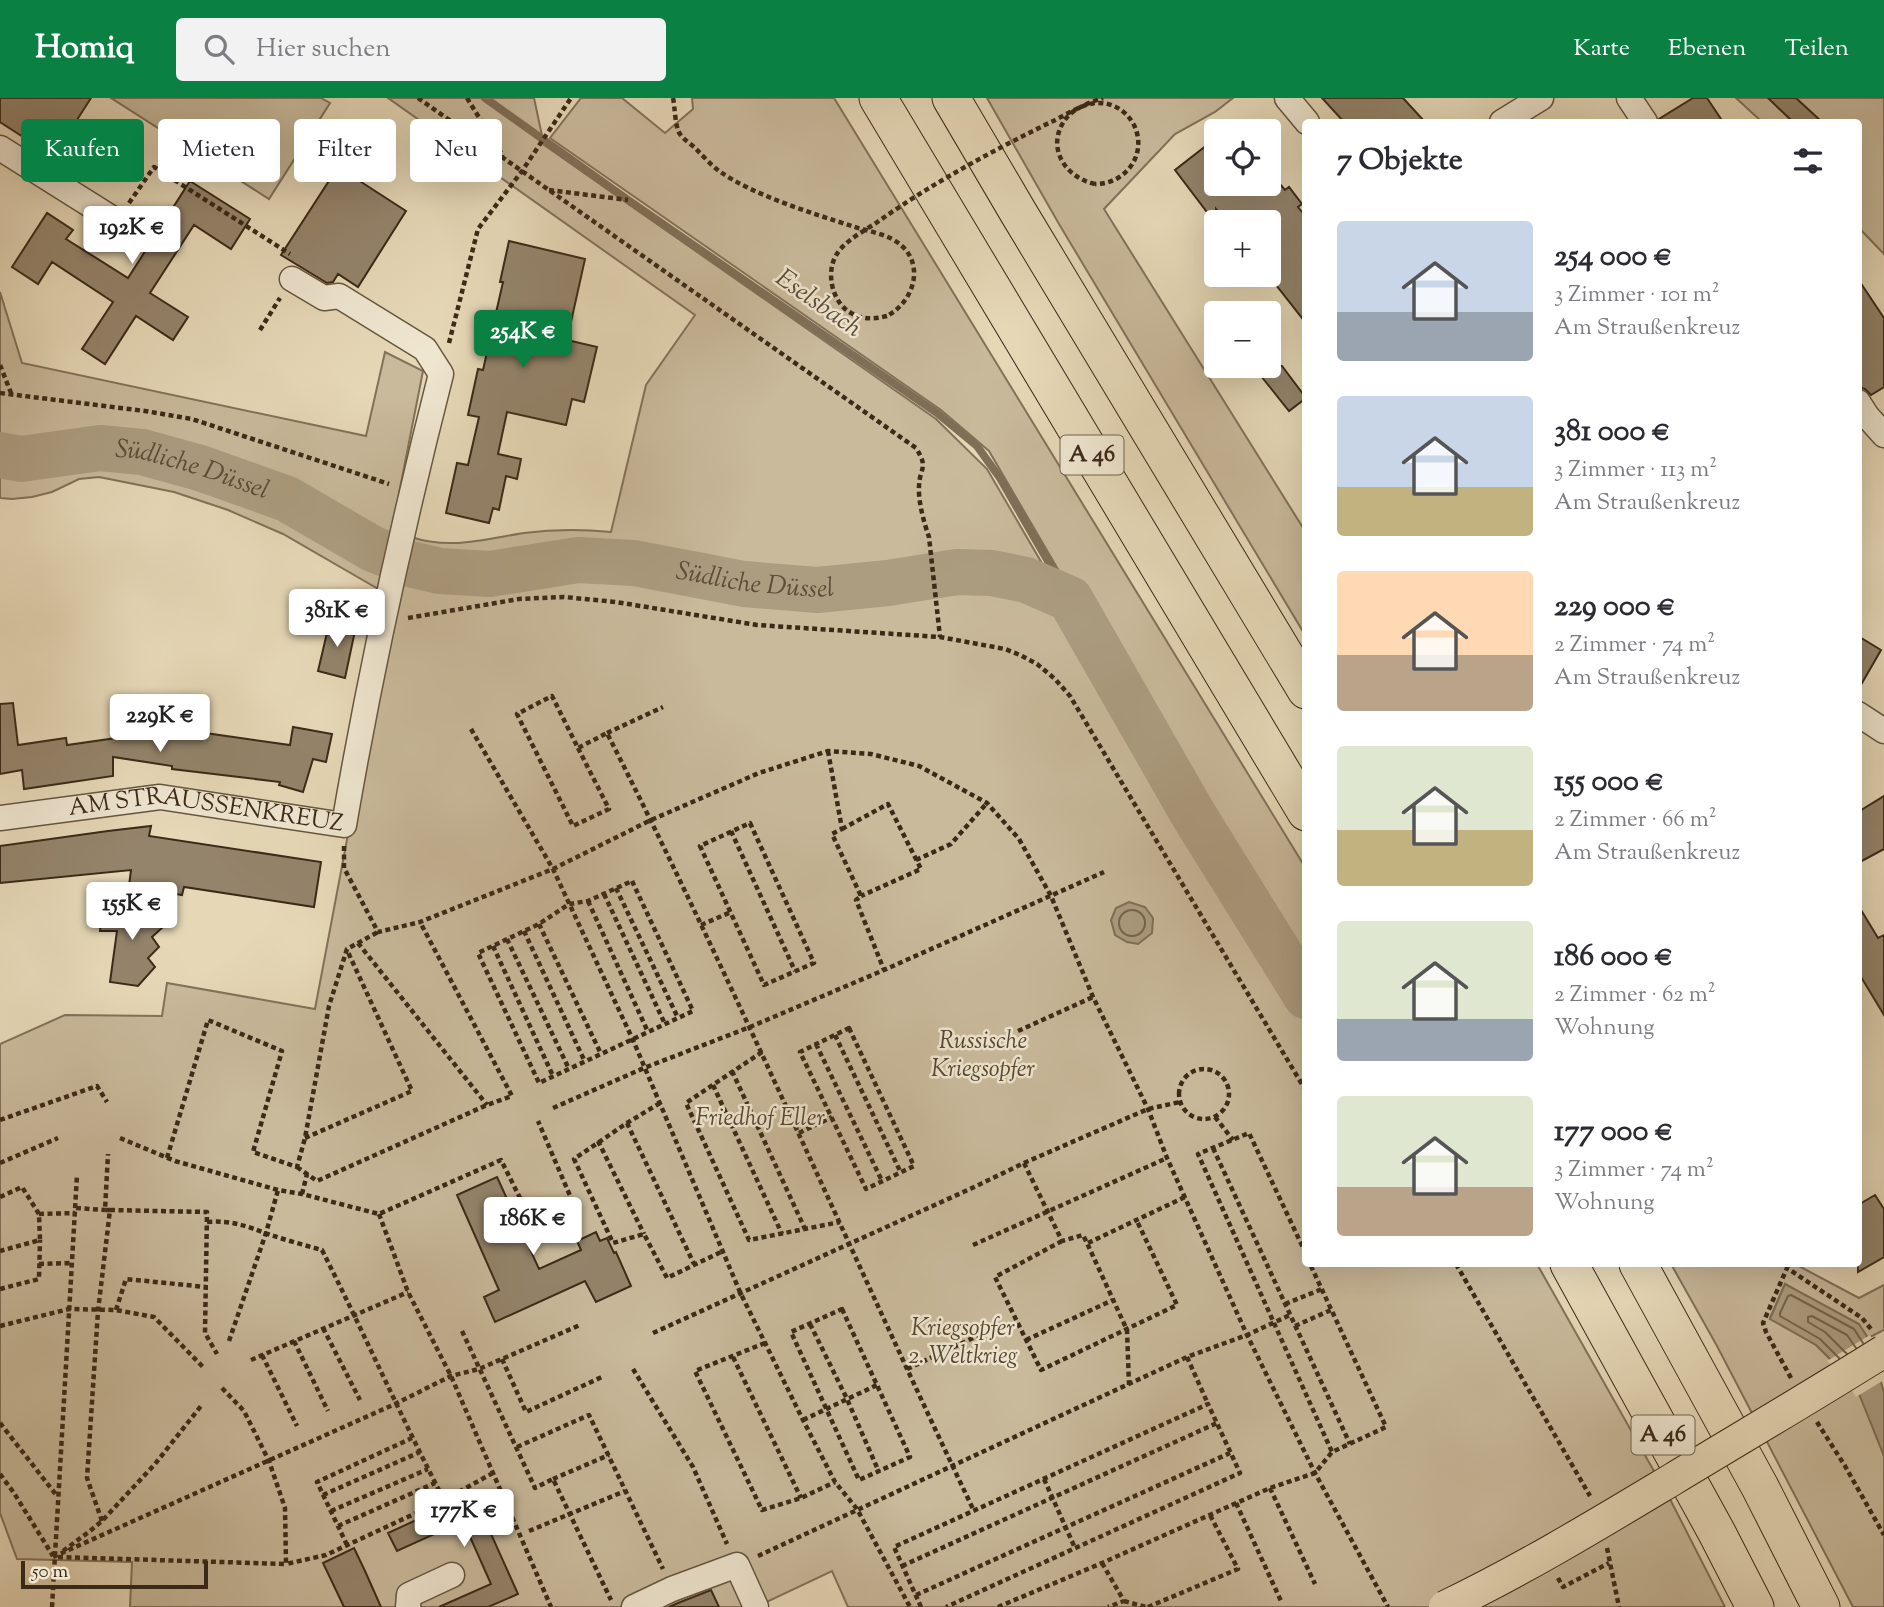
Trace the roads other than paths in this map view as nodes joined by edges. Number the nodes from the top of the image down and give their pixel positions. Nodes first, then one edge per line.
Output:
1 (878, 98) edge
2 (951, 98) edge
3 (1287, 98) edge
4 (1541, 98) edge
5 (1629, 98) edge
6 (1304, 119) edge
7 (1507, 119) edge
8 (1643, 119) edge
9 (0, 148) edge
10 (116, 221) road end
11 (291, 267) road end
12 (1862, 408) edge
13 (1884, 435) edge
14 (1302, 683) edge
15 (1862, 717) edge
16 (1884, 731) edge
17 (1302, 805) edge
18 (0, 818) edge
19 (1571, 1267) edge
20 (1641, 1267) edge
21 (1879, 1342) edge
22 (452, 1575) dead end
23 (408, 1607) edge
24 (634, 1607) edge
25 (756, 1607) edge
26 (1445, 1607) edge
27 (1755, 1607) edge
28 (1821, 1607) edge

1 - 17 highway, A 46
2 - 14 highway, A 46
3 - 6 street
4 - 7 street
5 - 8 street
9 - 10 street
11 - 18 street, AM STRAUSSENKREUZ
12 - 13 street
15 - 16 street
19 - 27 highway, A 46
20 - 28 highway, A 46
21 - 26 main road, bridge
22 - 23 street
24 - 25 street

